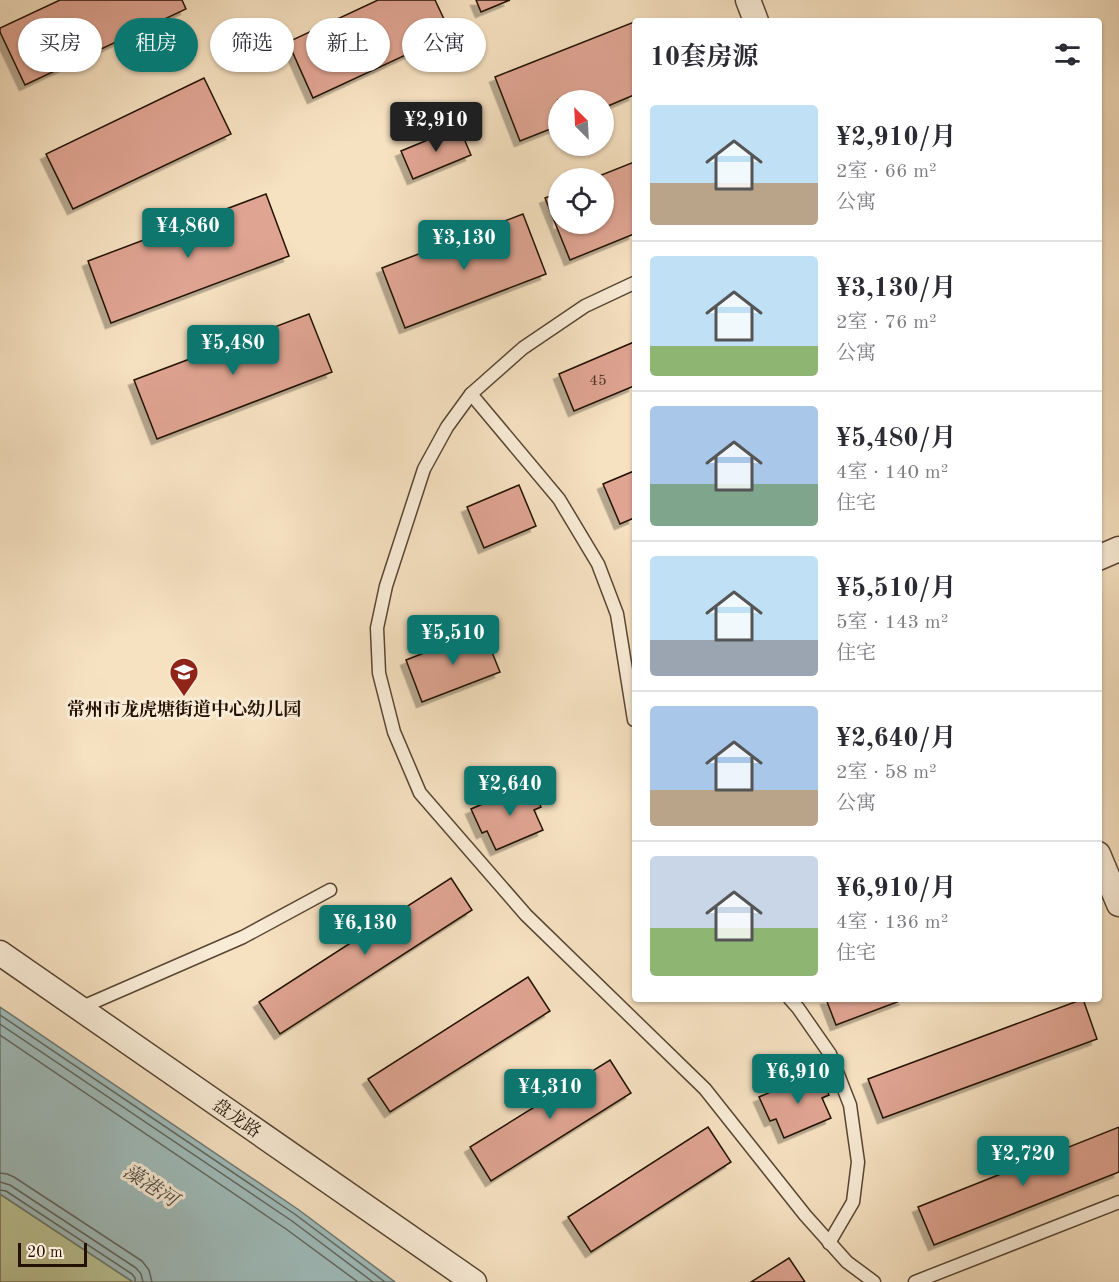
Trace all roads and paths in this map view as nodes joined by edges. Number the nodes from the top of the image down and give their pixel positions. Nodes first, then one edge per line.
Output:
1 (748, 0) edge
2 (755, 18) edge
3 (632, 285) edge
4 (471, 394) junction
5 (1119, 549) edge
6 (1102, 556) edge
7 (632, 708) edge
8 (1102, 864) edge
9 (330, 890) dead end
10 (1119, 904) edge
11 (0, 953) edge
12 (793, 1002) edge
13 (80, 1008) junction
14 (1119, 1202) edge
15 (830, 1243) junction
16 (474, 1282) edge
17 (874, 1282) edge
18 (915, 1282) edge

1 - 2 street
3 - 4 lane
4 - 7 lane
4 - 15 lane
5 - 6 street
8 - 10 street
9 - 13 lane
11 - 13 street, 盘龙路
12 - 15 lane
13 - 16 street, 盘龙路
14 - 18 lane
15 - 17 lane

